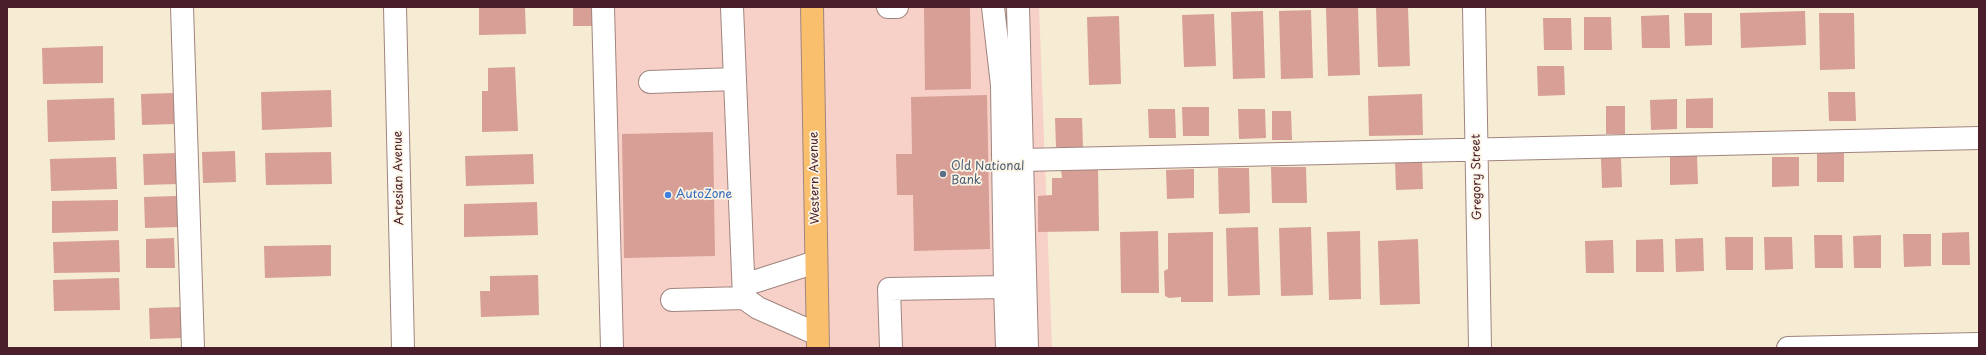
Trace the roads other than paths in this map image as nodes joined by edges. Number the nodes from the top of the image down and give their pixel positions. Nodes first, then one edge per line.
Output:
1 (182, 7) edge
2 (395, 7) edge
3 (603, 7) edge
4 (732, 7) edge
5 (812, 7) edge
6 (888, 7) edge
7 (898, 7) edge
8 (992, 7) edge
9 (1018, 7) edge
10 (1474, 7) edge
11 (735, 79) junction
12 (650, 82) dead end
13 (1979, 138) edge
14 (1477, 150) junction
15 (1022, 160) junction
16 (816, 262) junction
17 (1005, 287) junction
18 (744, 291) junction
19 (672, 300) dead end
20 (818, 341) edge
21 (1979, 344) edge
22 (193, 348) edge
23 (403, 348) edge
24 (612, 348) edge
25 (891, 348) edge
26 (1007, 348) edge
27 (1027, 348) edge
28 (1480, 348) edge
29 (1788, 348) edge

1 - 22 street
2 - 23 street, Artesian Avenue
3 - 24 street
4 - 11 street
5 - 16 main road, Western Avenue
6 - 7 street
8 - 17 street
9 - 15 street
10 - 14 street, Gregory Street
11 - 12 street
11 - 18 street
13 - 14 street
14 - 15 street
14 - 28 street, Gregory Street
15 - 27 street
16 - 18 street
16 - 20 main road, Western Avenue
17 - 25 street
17 - 26 street
18 - 19 street
18 - 20 street
21 - 29 street

